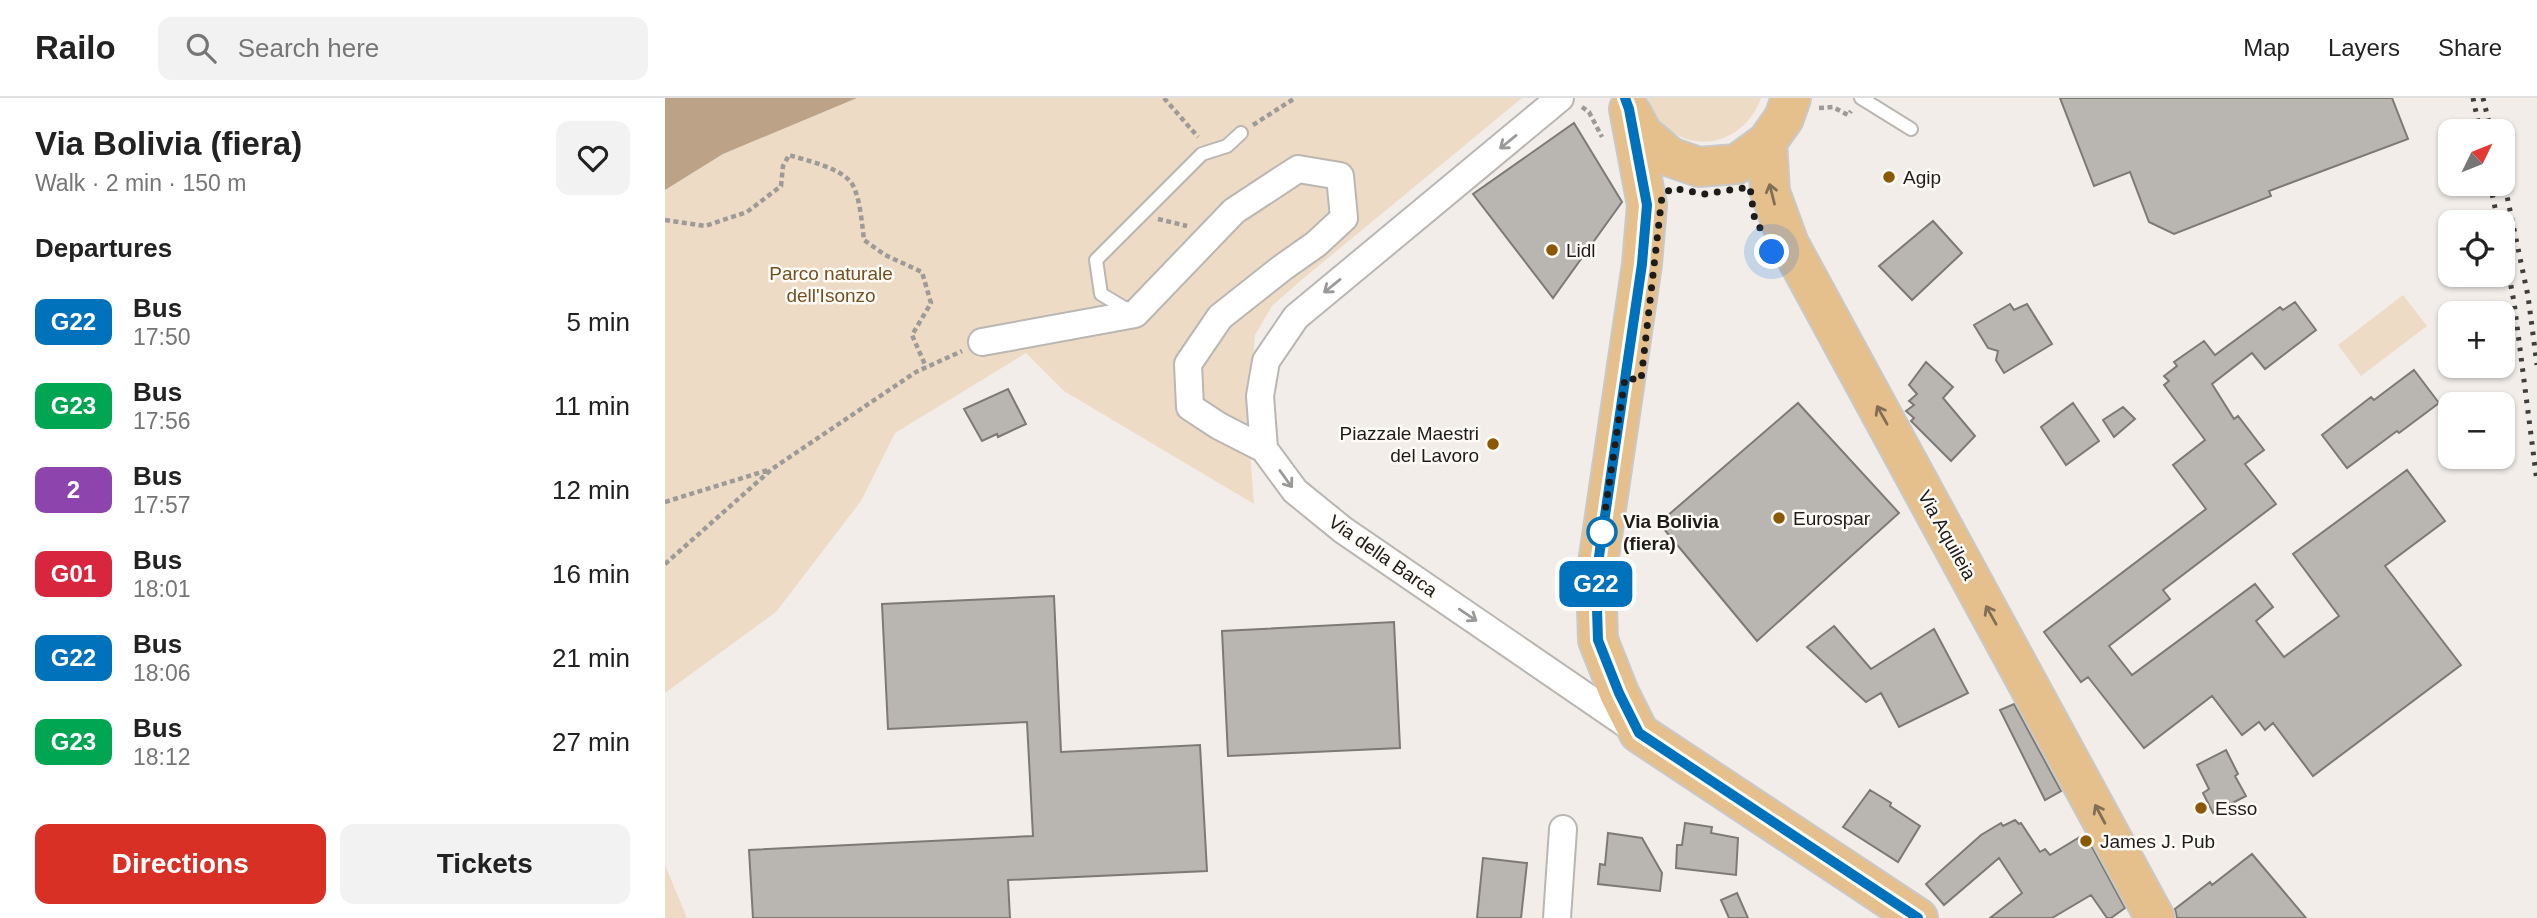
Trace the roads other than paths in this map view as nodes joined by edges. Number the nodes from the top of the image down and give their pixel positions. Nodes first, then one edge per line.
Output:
1 (1857, 102) edge
2 (1566, 104) edge
3 (1627, 104) edge
4 (1800, 106) edge
5 (1911, 129) dead end
6 (1241, 134) road end
7 (1767, 142) junction
8 (1135, 314) junction
9 (982, 342) road end
10 (1264, 449) junction
11 (1639, 733) junction
12 (1563, 829) dead end
13 (1557, 918) edge
14 (1918, 918) edge
15 (2155, 918) edge

1 - 5 lane
2 -> 10 street
3 - 7 main road
3 - 11 main road
4 - 7 main road
6 - 8 lane
15 -> 7 main road, Via Aquileia
8 - 9 street
8 - 10 street
10 -> 11 street, Via della Barca
11 - 14 main road, Via della Barca
12 - 13 street

